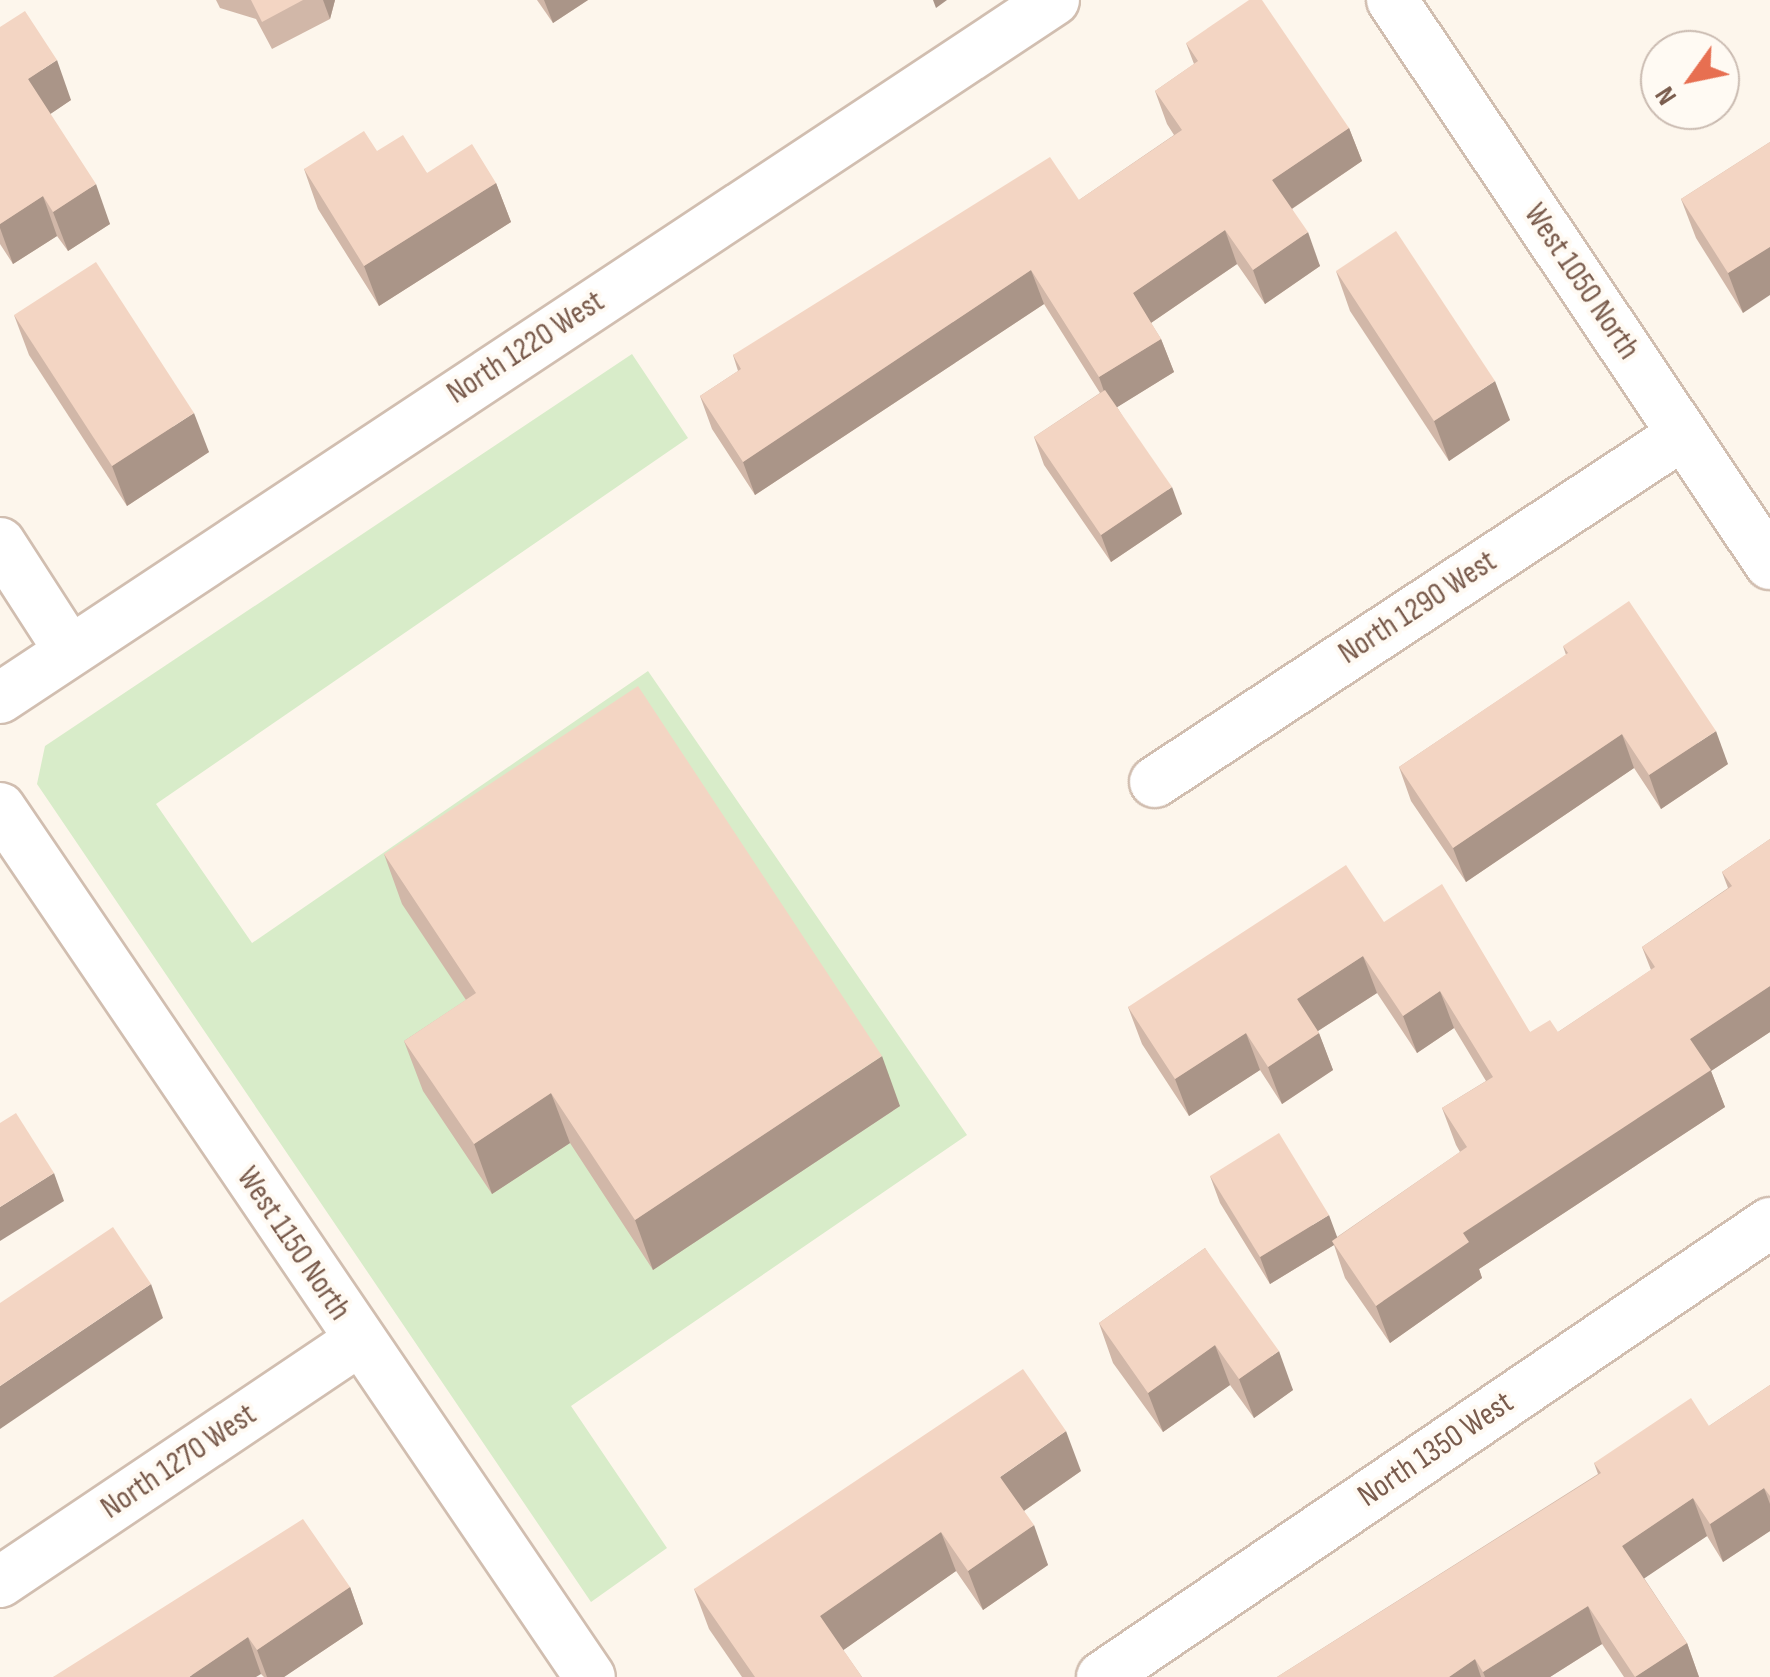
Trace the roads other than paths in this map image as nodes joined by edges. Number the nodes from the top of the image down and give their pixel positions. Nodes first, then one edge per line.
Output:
1 (1054, 0) edge
2 (1392, 0) edge
3 (1682, 435) junction
4 (0, 543) edge
5 (1770, 564) edge
6 (69, 650) junction
7 (0, 698) edge
8 (1154, 782) dead end
9 (0, 808) edge
10 (1770, 1223) edge
11 (359, 1341) junction
12 (0, 1582) edge
13 (590, 1677) edge
14 (1102, 1677) edge

1 - 6 street, North 1220 West
2 - 3 street, West 1050 North
3 - 5 street, West 1050 North
3 - 8 street, North 1290 West
4 - 6 street
6 - 7 street, North 1220 West
9 - 11 street, West 1150 North
10 - 14 street, North 1350 West
11 - 12 street, North 1270 West
11 - 13 street, West 1150 North

